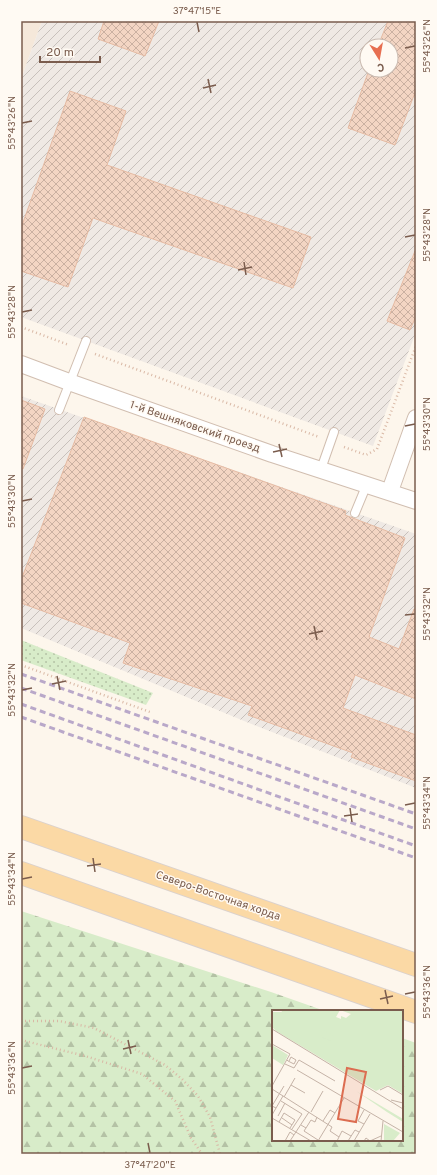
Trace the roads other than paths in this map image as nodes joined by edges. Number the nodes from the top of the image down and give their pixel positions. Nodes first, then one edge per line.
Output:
1 (86, 341) dead end
2 (21, 364) edge
3 (69, 382) junction
4 (59, 410) dead end
5 (416, 418) edge
6 (334, 432) dead end
7 (321, 469) junction
8 (368, 484) junction
9 (390, 491) junction
10 (416, 501) edge
11 (355, 513) dead end
12 (21, 827) edge
13 (21, 873) edge
14 (416, 966) edge
15 (416, 1012) edge

1 - 3 lane
2 - 3 street, 1-й Вешняковский проезд
3 - 4 lane
3 - 7 street, 1-й Вешняковский проезд
5 - 9 street
6 - 7 lane
7 - 8 street, 1-й Вешняковский проезд
8 - 9 street, 1-й Вешняковский проезд
8 - 11 lane
9 - 10 street, 1-й Вешняковский проезд
12 - 14 main road, Северо-Восточная хорда
13 - 15 main road

